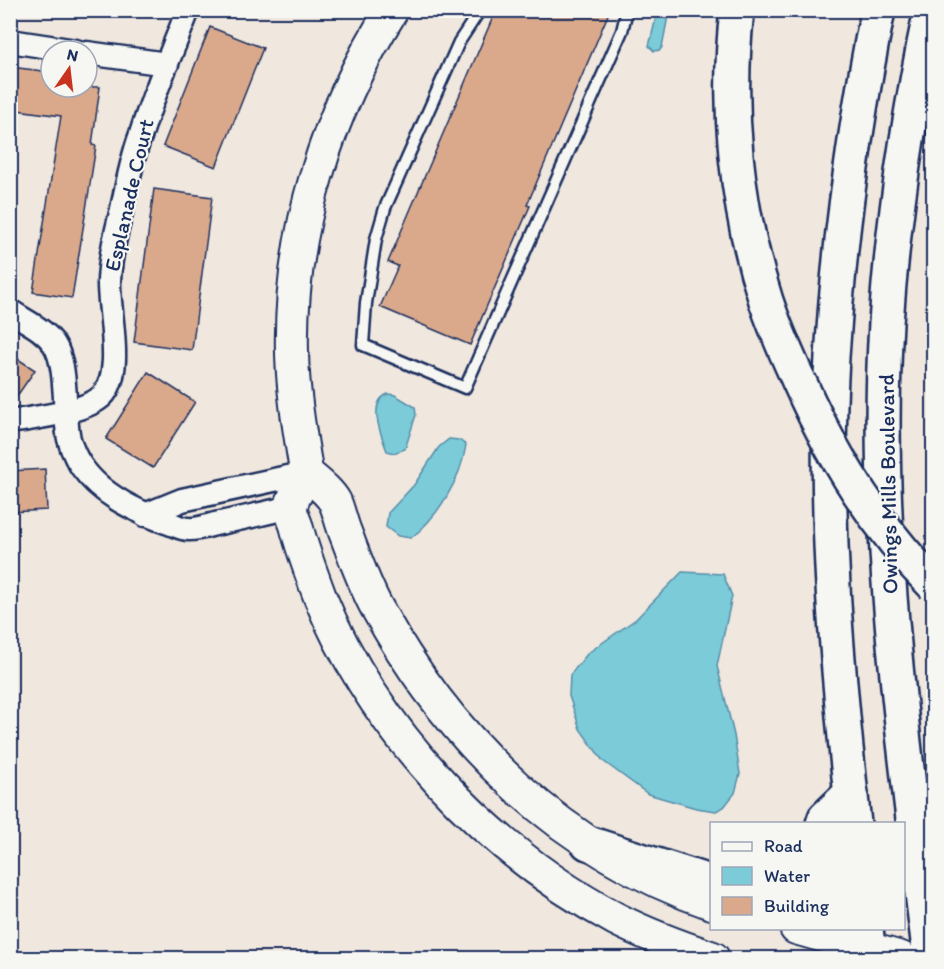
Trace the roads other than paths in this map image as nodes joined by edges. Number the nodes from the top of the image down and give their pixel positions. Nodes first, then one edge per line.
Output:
1 (188, 10) edge
2 (392, 10) edge
3 (480, 10) edge
4 (627, 10) edge
5 (737, 10) edge
6 (878, 10) edge
7 (931, 10) edge
8 (10, 41) edge
9 (39, 45) edge
10 (99, 54) edge
11 (167, 64) junction
12 (10, 311) edge
13 (65, 412) junction
14 (10, 422) edge
15 (306, 473) junction
16 (291, 507) junction
17 (145, 515) junction
18 (933, 585) edge
19 (893, 633) junction
20 (933, 794) edge
21 (853, 808) edge
22 (823, 822) edge
23 (588, 843) junction
24 (710, 884) edge
25 (710, 903) edge
26 (804, 930) edge
27 (868, 945) edge
28 (713, 958) edge
29 (901, 958) edge
30 (930, 958) edge

1 - 11 street, Esplanade Court
2 - 15 main road
3 - 4 lane
5 - 18 main road, bridge
6 - 21 main road
7 - 19 main road, Owings Mills Boulevard
8 - 9 street
10 - 11 street
11 - 13 street, Esplanade Court
12 - 13 street
13 - 14 street, Esplanade Court
13 - 17 street
15 - 16 main road
15 - 17 street
15 - 23 main road
16 - 17 street
16 - 28 main road
19 - 20 main road
19 - 30 main road, Owings Mills Boulevard
21 - 22 main road
23 - 24 main road
23 - 25 main road
26 - 27 main road
27 - 29 main road

